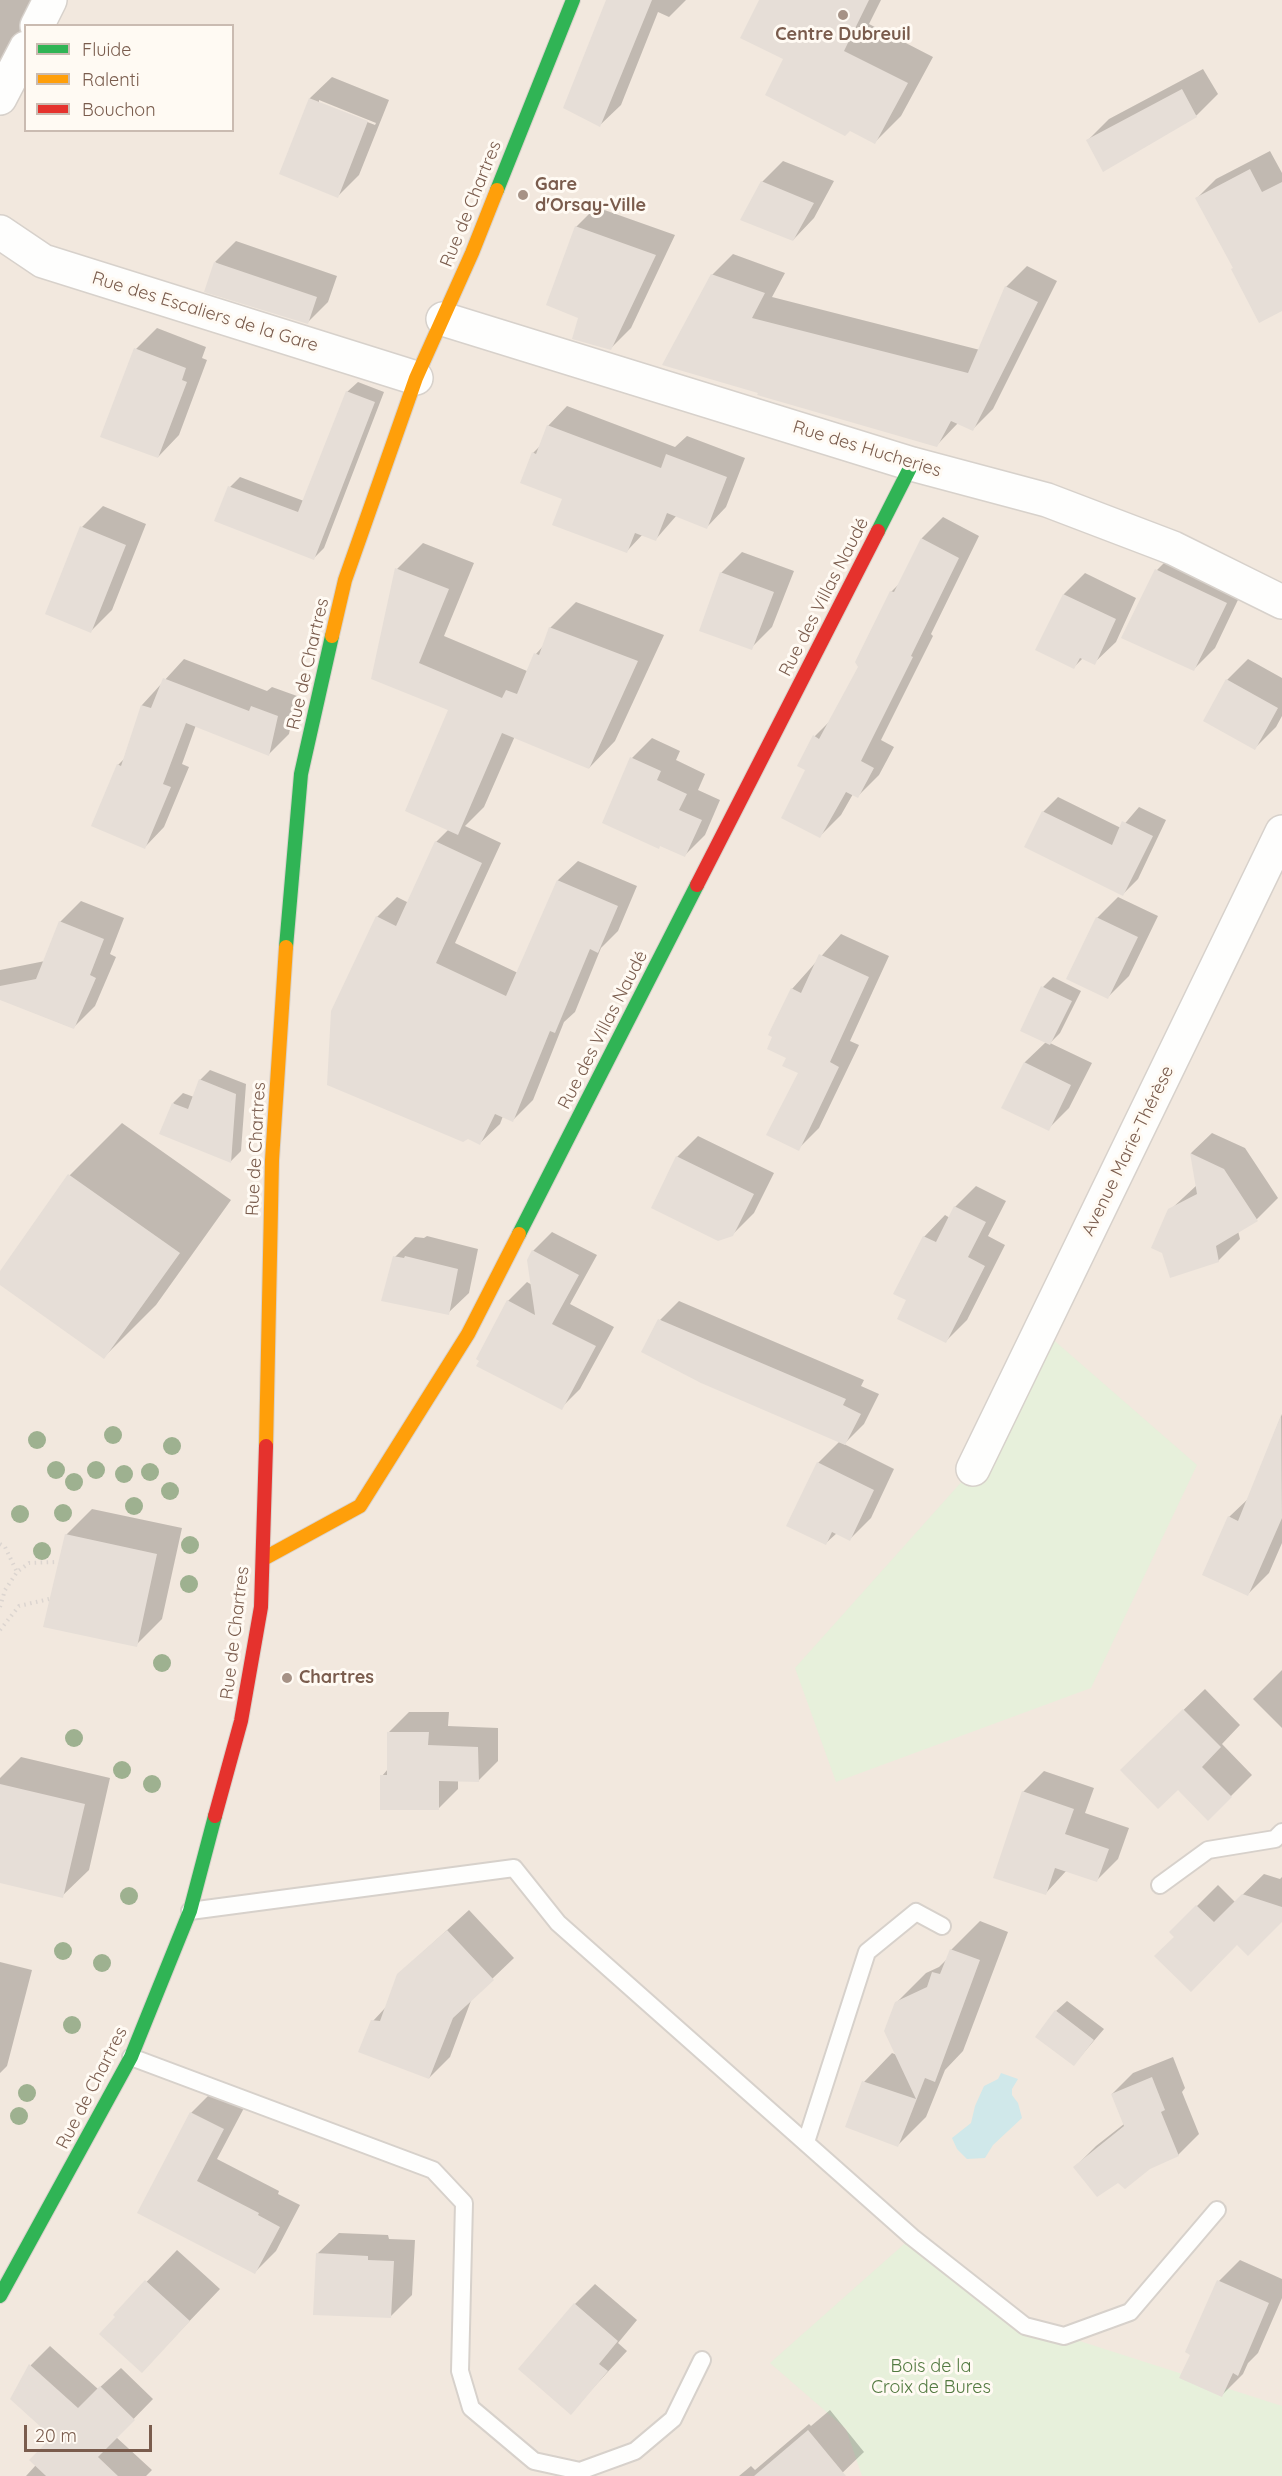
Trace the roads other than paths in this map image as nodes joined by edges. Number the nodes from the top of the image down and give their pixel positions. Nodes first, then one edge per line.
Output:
1 (50, 0) edge
2 (573, 0) edge
3 (38, 24) edge
4 (24, 52) edge
5 (0, 98) edge
6 (0, 232) edge
7 (443, 319) junction
8 (416, 378) junction
9 (912, 464) junction
10 (1282, 602) edge
11 (1282, 832) edge
12 (973, 1469) dead end
13 (263, 1559) junction
14 (1282, 1832) edge
15 (1160, 1885) dead end
16 (190, 1911) junction
17 (942, 1926) dead end
18 (131, 2056) junction
19 (806, 2142) junction
20 (1217, 2210) dead end
21 (0, 2296) edge
22 (702, 2360) dead end

1 - 3 street
2 - 7 main road, Rue de Chartres
4 - 5 street
6 - 8 street, Rue des Escaliers de la Gare
7 - 8 main road, Rue de Chartres
7 - 9 street, Rue des Hucheries
8 - 13 main road, Rue de Chartres
9 - 10 street, Rue des Hucheries
9 - 13 main road, Rue des Villas Naudé
11 - 12 street, Avenue Marie-Thérèse
13 - 16 main road, Rue de Chartres
14 - 15 lane
16 - 18 main road, Rue de Chartres
16 - 19 lane
17 - 19 lane
18 - 21 main road, Rue de Chartres
18 - 22 lane
19 - 20 lane

